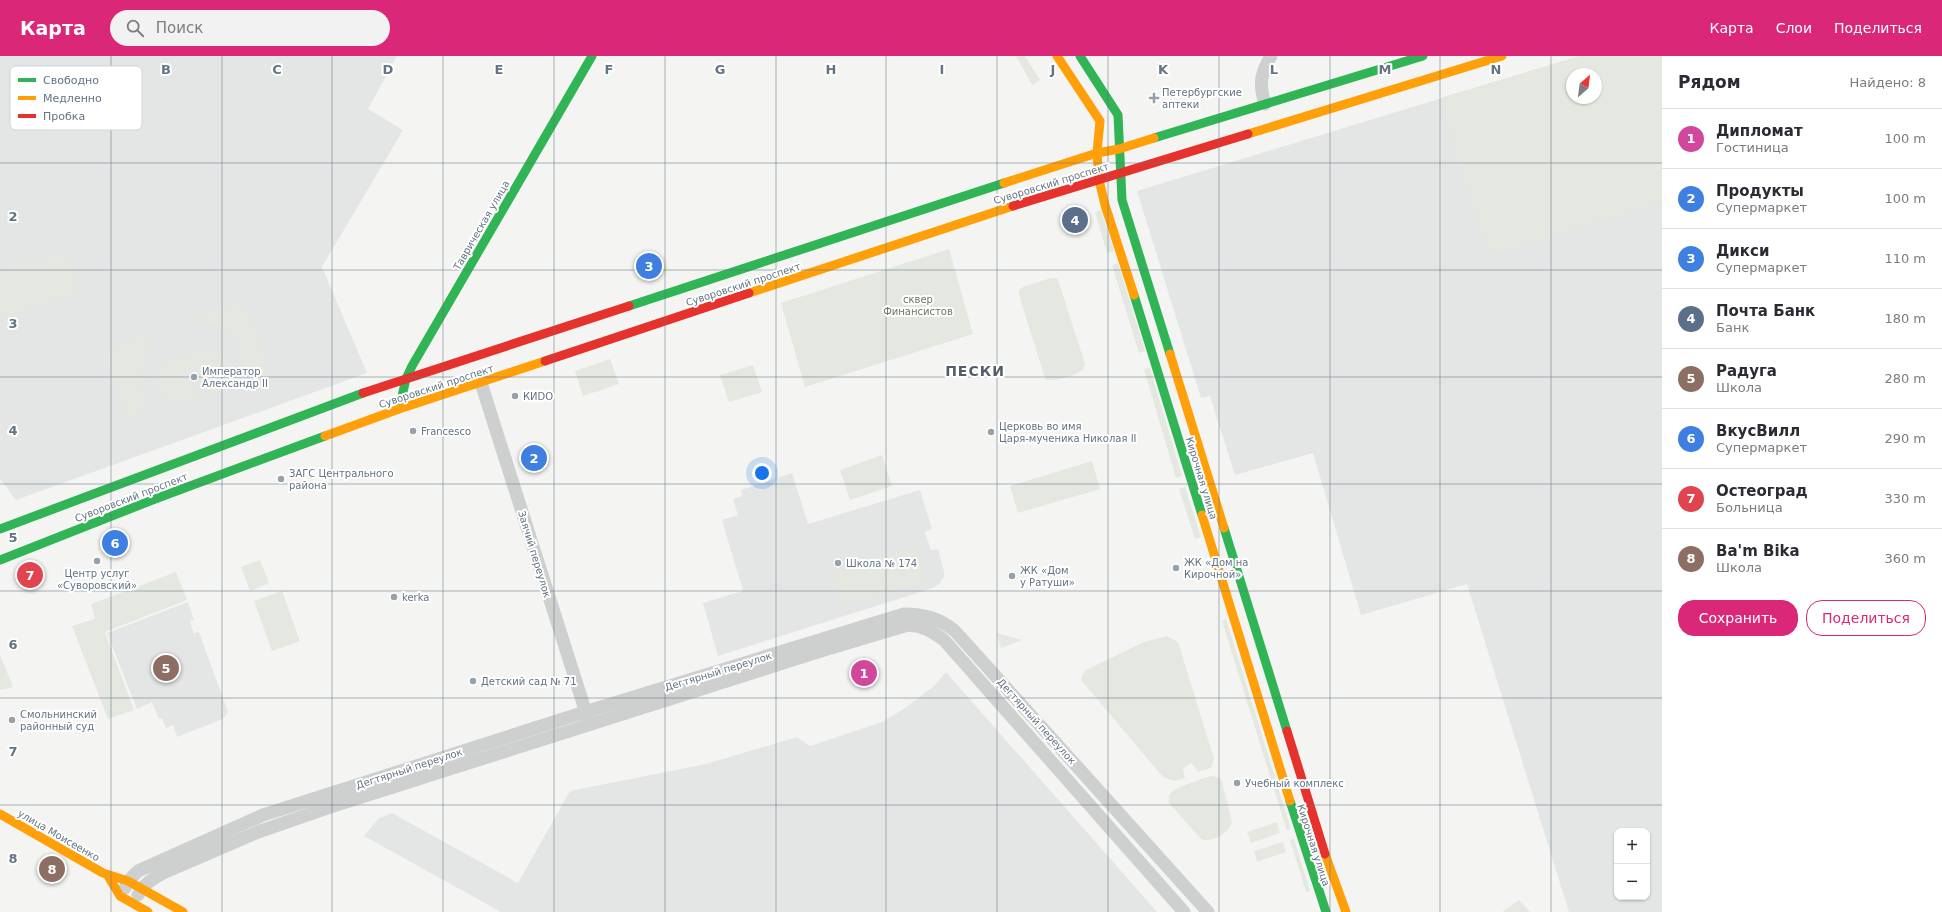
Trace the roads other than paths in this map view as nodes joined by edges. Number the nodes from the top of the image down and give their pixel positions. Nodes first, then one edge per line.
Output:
1 (592, 56) edge
2 (1057, 56) edge
3 (1080, 56) edge
4 (1271, 56) edge
5 (1423, 56) edge
6 (1502, 56) edge
7 (1265, 104) junction
8 (1119, 149) junction
9 (1097, 153) junction
10 (1120, 174) junction
11 (1099, 180) junction
12 (406, 379) junction
13 (481, 383) junction
14 (399, 409) junction
15 (1, 526) edge
16 (0, 560) edge
17 (585, 712) junction
18 (590, 725) junction
19 (0, 814) edge
20 (108, 876) junction
21 (128, 881) junction
22 (142, 888) junction
23 (120, 896) junction
24 (131, 909) edge
25 (148, 912) edge
26 (183, 912) edge
27 (1184, 912) edge
28 (1208, 912) edge
29 (1326, 912) edge
30 (1346, 912) edge

1 - 12 main road, Таврическая улица
2 - 9 main road, Кирочная улица
3 - 8 main road, Кирочная улица
4 - 7 street
5 - 7 main road, Суворовский проспект
6 - 10 main road, Суворовский проспект
7 - 8 main road, Суворовский проспект
8 - 9 main road, Суворовский проспект
8 - 10 main road, Кирочная улица
9 - 11 main road, Кирочная улица
9 - 12 main road, Суворовский проспект
10 - 11 main road, Суворовский проспект
10 - 30 main road, Кирочная улица
11 - 13 main road, Суворовский проспект
11 - 29 main road, Кирочная улица
12 - 14 main road, Таврическая улица
12 - 15 main road, Суворовский проспект
13 - 14 main road, Суворовский проспект
13 - 17 street, Заячий переулок
14 - 16 main road, Суворовский проспект
17 - 18 street, Заячий переулок
17 - 21 street, Дегтярный переулок
17 - 28 street, Дегтярный переулок
18 - 22 street, Дегтярный переулок
18 - 27 street, Дегтярный переулок
19 - 20 main road, улица Моисеенко
20 - 21 main road, улица Моисеенко
20 - 23 main road, улица Моисеенко
21 - 22 main road, улица Моисеенко
21 - 23 street
22 - 24 street
22 - 26 main road, улица Моисеенко
23 - 24 street
24 - 25 main road

